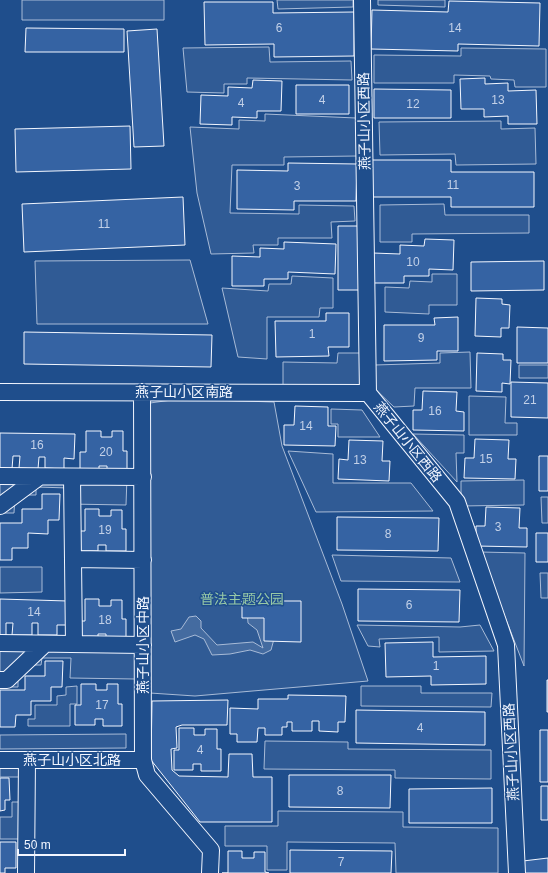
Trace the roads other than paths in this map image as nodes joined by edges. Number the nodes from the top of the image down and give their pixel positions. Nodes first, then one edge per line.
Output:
1 (362, 0) edge
2 (0, 392) edge
3 (142, 392) junction
4 (368, 393) junction
5 (0, 476) edge
6 (39, 477) junction
7 (72, 477) junction
8 (143, 477) junction
9 (0, 506) edge
10 (73, 559) junction
11 (143, 560) junction
12 (0, 643) edge
13 (46, 644) junction
14 (74, 644) junction
15 (143, 645) junction
16 (0, 680) edge
17 (0, 760) edge
18 (27, 760) junction
19 (143, 760) junction
20 (26, 873) edge
21 (210, 873) edge
22 (517, 873) edge

1 - 4 street, 燕子山小区西路
2 - 3 street, 燕子山小区南路
3 - 4 street, 燕子山小区南路
3 - 8 street, 燕子山小区中路
4 - 22 street, 燕子山小区西路
5 - 6 street
6 - 7 street
6 - 9 street
7 - 8 street
7 - 10 street
8 - 11 street, 燕子山小区中路
10 - 11 street
10 - 14 street
11 - 15 street, 燕子山小区中路
12 - 13 street
13 - 14 street
13 - 16 street
14 - 15 street
15 - 19 street, 燕子山小区中路
17 - 18 street, 燕子山小区北路
18 - 19 street, 燕子山小区北路
18 - 20 street
19 - 21 street, 燕子山小区中路

